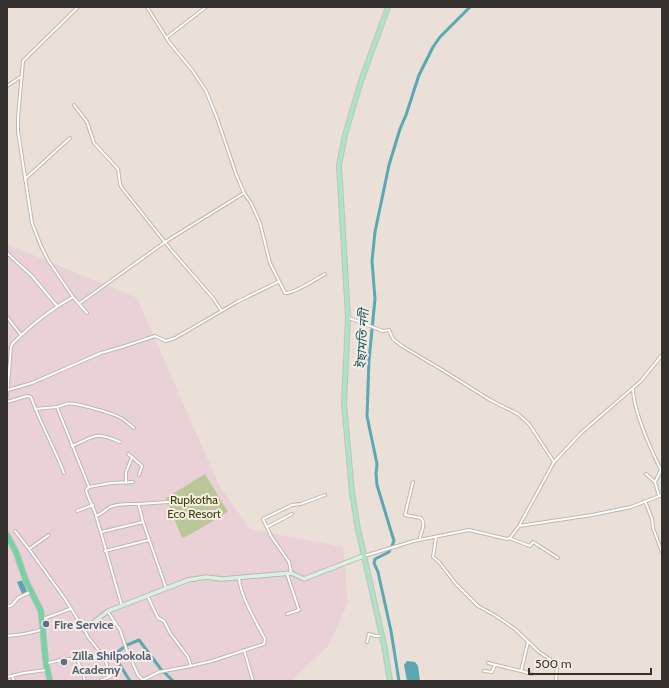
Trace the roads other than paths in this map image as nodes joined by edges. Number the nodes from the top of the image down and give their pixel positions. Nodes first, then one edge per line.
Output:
1 (78, 7) edge
2 (147, 7) edge
3 (206, 7) edge
4 (388, 7) edge
5 (166, 38) junction
6 (22, 76) junction
7 (7, 86) edge
8 (74, 105) dead end
9 (70, 138) dead end
10 (25, 180) junction
11 (244, 193) junction
12 (165, 242) junction
13 (7, 253) edge
14 (325, 274) dead end
15 (278, 282) junction
16 (74, 297) junction
17 (80, 303) junction
18 (57, 306) junction
19 (221, 310) junction
20 (87, 313) dead end
21 (7, 317) edge
22 (348, 318) junction
23 (20, 335) junction
24 (662, 355) edge
25 (633, 388) junction
26 (8, 390) edge
27 (7, 396) edge
28 (7, 402) edge
29 (57, 407) junction
30 (35, 410) junction
31 (134, 428) dead end
32 (120, 442) dead end
33 (72, 446) junction
34 (128, 454) dead end
35 (132, 457) junction
36 (554, 462) junction
37 (64, 473) dead end
38 (646, 474) dead end
39 (139, 475) dead end
40 (132, 482) dead end
41 (413, 482) dead end
42 (655, 482) junction
43 (126, 483) junction
44 (89, 487) junction
45 (325, 495) dead end
46 (661, 495) edge
47 (645, 501) junction
48 (168, 502) dead end
49 (139, 504) junction
50 (93, 505) junction
51 (77, 511) dead end
52 (292, 514) dead end
53 (96, 516) junction
54 (143, 522) junction
55 (519, 526) junction
56 (267, 527) junction
57 (15, 531) dead end
58 (101, 532) junction
59 (7, 535) edge
60 (49, 535) dead end
61 (436, 537) junction
62 (509, 538) junction
63 (149, 540) junction
64 (420, 540) junction
65 (29, 549) junction
66 (105, 551) junction
67 (662, 552) edge
68 (363, 556) junction
69 (558, 558) dead end
70 (289, 574) junction
71 (240, 578) junction
72 (166, 588) junction
73 (31, 591) junction
74 (147, 596) junction
75 (122, 606) junction
76 (7, 607) edge
77 (70, 608) junction
78 (108, 611) junction
79 (287, 614) dead end
80 (42, 619) junction
81 (43, 630) junction
82 (84, 630) junction
83 (7, 636) edge
84 (382, 636) junction
85 (367, 642) dead end
86 (528, 642) junction
87 (244, 650) junction
88 (46, 664) junction
89 (488, 664) dead end
90 (495, 665) junction
91 (191, 666) junction
92 (48, 670) junction
93 (484, 671) dead end
94 (521, 671) junction
95 (532, 674) dead end
96 (12, 676) junction
97 (7, 677) edge
98 (14, 681) edge
99 (50, 681) edge
100 (85, 681) edge
101 (100, 681) edge
102 (143, 681) edge
103 (253, 681) edge
104 (390, 681) edge
105 (556, 681) edge

1 - 6 street
2 - 5 street
3 - 5 street
4 - 22 main road
5 - 11 street
6 - 7 street
6 - 10 street
8 - 12 street
9 - 10 street
10 - 16 street
11 - 12 street
11 - 15 street
12 - 17 street
12 - 19 street
13 - 18 street
14 - 15 street
15 - 19 street
16 - 17 street
16 - 18 street
17 - 20 street
18 - 23 street
19 - 26 street
21 - 23 street
22 - 36 street
22 - 68 main road
23 - 26 street
24 - 25 street
25 - 36 street
25 - 42 street
26 - 27 street
28 - 30 street
29 - 30 street
29 - 31 street
29 - 33 street
30 - 37 street
32 - 33 street
33 - 44 street
34 - 35 street
35 - 39 street
35 - 43 street
36 - 55 street
38 - 42 street
40 - 43 street
41 - 64 street
42 - 46 street
43 - 44 street
44 - 50 street
45 - 56 street
46 - 47 street
47 - 55 street
47 - 67 street
48 - 49 street
49 - 53 street
49 - 54 street
50 - 51 street
50 - 53 street
52 - 56 street
53 - 58 street
54 - 58 street
54 - 63 street
55 - 62 street
56 - 70 street
57 - 65 street
58 - 66 street
59 - 73 highway
60 - 65 street
61 - 62 street
61 - 64 street
61 - 86 street
62 - 69 street
63 - 66 street
63 - 72 street
64 - 68 street
65 - 77 street
66 - 75 street
68 - 70 street
68 - 84 main road
70 - 71 street
70 - 79 street
71 - 72 street
71 - 87 street
72 - 74 street
73 - 76 street
73 - 80 highway
74 - 75 street
74 - 91 street
75 - 78 street
77 - 80 street
77 - 82 street
78 - 82 street
78 - 102 street
80 - 81 highway
81 - 83 street
81 - 88 highway
82 - 101 street
84 - 85 street
84 - 104 main road
86 - 94 street
86 - 105 street
87 - 91 street
87 - 103 street
88 - 92 highway
88 - 100 street
89 - 90 street
90 - 93 street
90 - 94 street
91 - 102 street
92 - 96 street
92 - 99 highway
94 - 95 street
96 - 97 street
96 - 98 street

